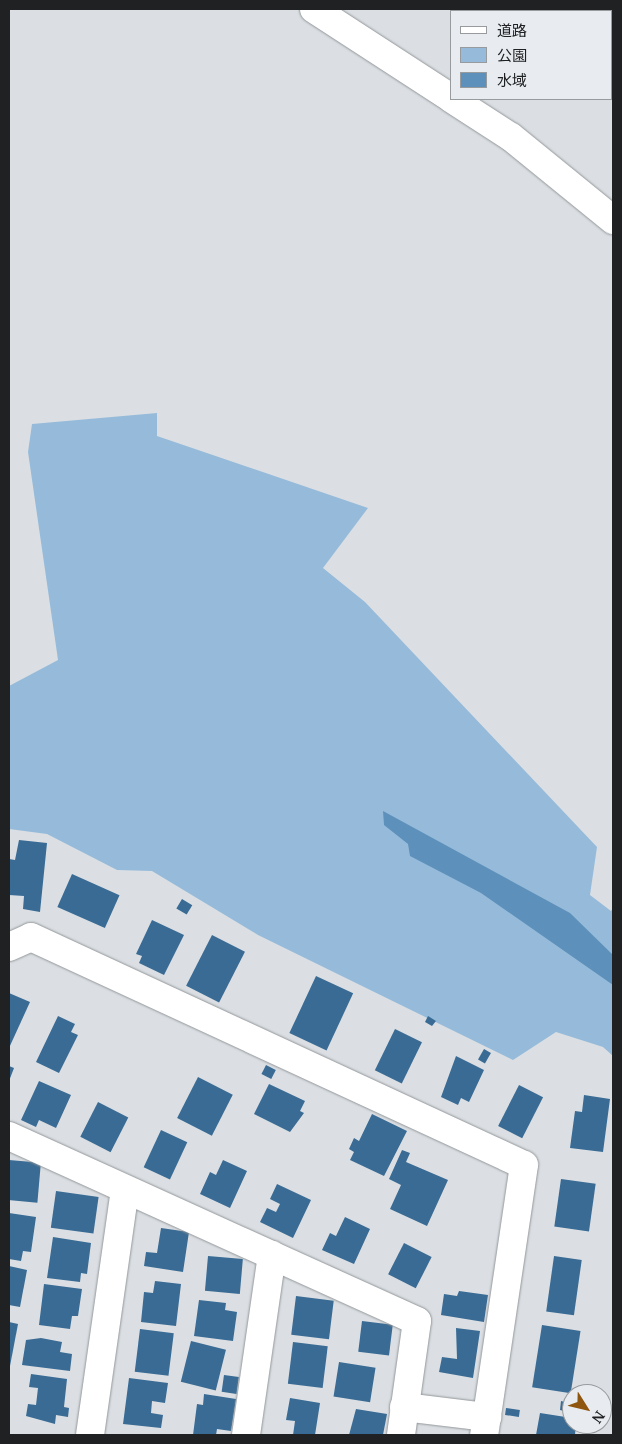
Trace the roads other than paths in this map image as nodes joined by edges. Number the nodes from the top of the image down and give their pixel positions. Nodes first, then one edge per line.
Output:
1 (314, 9) edge
2 (450, 97) edge
3 (454, 100) edge
4 (613, 220) edge
5 (9, 947) edge
6 (9, 1136) edge
7 (125, 1190) junction
8 (272, 1255) junction
9 (404, 1407) junction
10 (485, 1426) edge
11 (90, 1435) edge
12 (246, 1435) edge
13 (401, 1435) edge

1 - 2 street
3 - 4 street
5 - 10 street
6 - 7 street
7 - 8 street
7 - 11 street
8 - 9 street
8 - 12 street
9 - 10 street
9 - 13 street

